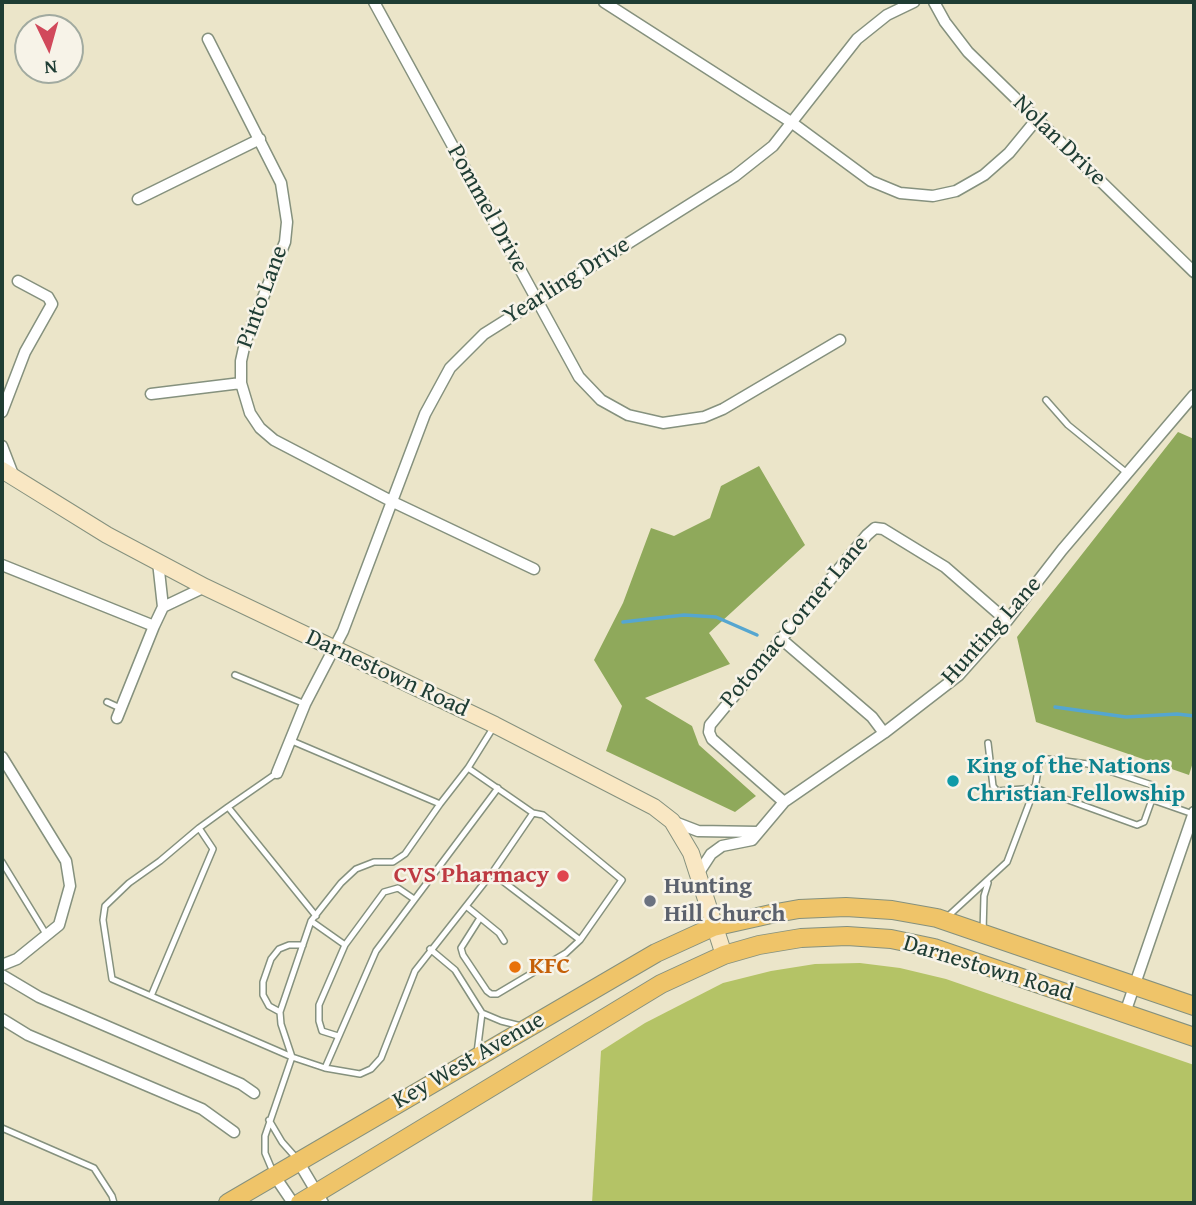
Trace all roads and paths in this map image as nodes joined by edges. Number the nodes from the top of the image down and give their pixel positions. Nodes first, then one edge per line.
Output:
1 (374, 2) edge
2 (604, 2) edge
3 (915, 2) edge
4 (934, 2) edge
5 (208, 39) dead end
6 (1037, 119) junction
7 (791, 122) junction
8 (260, 139) junction
9 (138, 199) dead end
10 (1194, 272) edge
11 (18, 281) dead end
12 (537, 300) junction
13 (840, 340) dead end
14 (241, 383) junction
15 (151, 394) dead end
16 (1194, 395) edge
17 (1046, 400) dead end
18 (2, 407) edge
19 (2, 446) edge
20 (1127, 473) junction
21 (8, 475) edge
22 (393, 502) junction
23 (158, 562) junction
24 (2, 565) edge
25 (534, 569) dead end
26 (205, 587) junction
27 (163, 607) junction
28 (1007, 621) junction
29 (154, 626) junction
30 (780, 638) junction
31 (333, 649) junction
32 (234, 675) dead end
33 (107, 702) dead end
34 (305, 704) junction
35 (119, 713) joint
36 (495, 725) junction
37 (884, 733) junction
38 (292, 741) junction
39 (988, 743) dead end
40 (2, 757) edge
41 (468, 768) junction
42 (277, 773) joint
43 (498, 788) junction
44 (1035, 788) junction
45 (1153, 800) junction
46 (784, 802) junction
47 (440, 804) junction
48 (228, 807) junction
49 (533, 813) junction
50 (1194, 813) edge
51 (672, 821) junction
52 (199, 828) junction
53 (758, 832) junction
54 (1189, 845) edge
55 (2, 862) edge
56 (492, 873) junction
57 (698, 874) junction
58 (989, 880) junction
59 (414, 899) junction
60 (466, 906) junction
61 (316, 915) junction
62 (480, 918) junction
63 (943, 920) junction
64 (311, 921) junction
65 (713, 927) junction
66 (983, 933) junction
67 (48, 936) junction
68 (580, 940) junction
69 (504, 942) dead end
70 (345, 944) junction
71 (303, 945) junction
72 (430, 949) junction
73 (724, 955) junction
74 (2, 965) edge
75 (2, 975) edge
76 (1135, 986) junction
77 (151, 996) junction
78 (1194, 1006) edge
79 (280, 1012) junction
80 (482, 1013) junction
81 (1125, 1013) junction
82 (2, 1019) edge
83 (528, 1027) junction
84 (338, 1036) junction
85 (1194, 1037) edge
86 (476, 1056) junction
87 (292, 1057) junction
88 (325, 1068) junction
89 (254, 1093) dead end
90 (269, 1120) junction
91 (2, 1128) edge
92 (234, 1132) dead end
93 (298, 1161) junction
94 (274, 1175) junction
95 (320, 1198) edge
96 (114, 1203) edge
97 (228, 1203) edge
98 (293, 1203) edge
99 (300, 1203) edge

1 - 12 street, Pommel Drive
2 - 7 street
3 - 7 street, Yearling Drive
4 - 6 street, Nolan Drive
5 - 8 street, Pinto Lane
6 - 7 street
6 - 10 street, Nolan Drive
7 - 12 street, Yearling Drive
8 - 9 street
8 - 14 street, Pinto Lane
11 - 18 street
12 - 13 street, Pommel Drive
12 - 22 street, Yearling Drive
14 - 15 street
14 - 22 street, Pinto Lane
16 - 20 street, Hunting Lane
17 - 20 lane
19 - 21 street
20 - 28 street, Hunting Lane
21 - 23 main road, Darnestown Road
22 - 25 street, Pinto Lane
22 - 31 street, Yearling Drive
23 - 26 main road, Darnestown Road
23 - 27 street
24 - 29 street
26 - 27 street
26 - 31 main road, Darnestown Road
27 - 29 street
28 - 30 street, Potomac Corner Lane
28 - 37 street, Hunting Lane
29 - 35 street
30 - 37 street
30 - 46 street, Potomac Corner Lane
31 - 34 street, Yearling Drive
31 - 36 main road, Darnestown Road
32 - 34 lane
33 - 35 lane
34 - 38 street, Yearling Drive
36 - 41 lane
36 - 51 main road, Darnestown Road
37 - 46 street, Hunting Lane
38 - 42 street, Yearling Drive
38 - 47 lane
39 - 44 lane
40 - 67 street
41 - 43 lane
41 - 47 lane
42 - 48 lane
43 - 49 lane
43 - 59 lane
44 - 45 lane
44 - 45 lane
44 - 58 lane
45 - 50 lane
46 - 53 street, Hunting Lane
47 - 61 lane
48 - 52 lane
48 - 61 lane
49 - 56 lane
49 - 68 lane
50 - 54 street
51 - 53 street
51 - 57 main road, Darnestown Road
52 - 77 lane
52 - 77 lane
53 - 57 street, Hunting Lane
54 - 76 street
55 - 67 lane
56 - 60 lane
56 - 68 lane
57 - 65 main road, Darnestown Road
58 - 63 lane
58 - 66 lane
59 - 70 lane
59 - 84 lane
60 - 62 lane
60 - 72 lane
61 - 64 lane
62 - 68 lane
62 - 69 lane
63 - 65 main road, Darnestown Road
63 - 66 main road, Darnestown Road
64 - 70 lane
64 - 71 lane
65 - 73 main road, Darnestown Road
65 - 83 main road, Key West Avenue
66 - 76 main road, Darnestown Road
67 - 74 street
70 - 84 lane
71 - 79 lane
71 - 79 lane
72 - 80 lane
72 - 88 lane
73 - 81 main road, Darnestown Road
73 - 95 main road, Key West Avenue
75 - 89 street
76 - 78 main road, Darnestown Road
76 - 81 street
77 - 87 lane
79 - 87 lane
80 - 83 lane
80 - 86 lane
81 - 85 main road, Darnestown Road
82 - 92 street
83 - 86 main road, Key West Avenue
84 - 88 lane
86 - 93 main road, Key West Avenue
87 - 88 lane
87 - 90 lane
90 - 93 lane
90 - 94 lane
91 - 96 lane
93 - 94 main road, Key West Avenue
93 - 95 street
94 - 97 main road, Key West Avenue
94 - 98 street
95 - 99 main road, Key West Avenue

